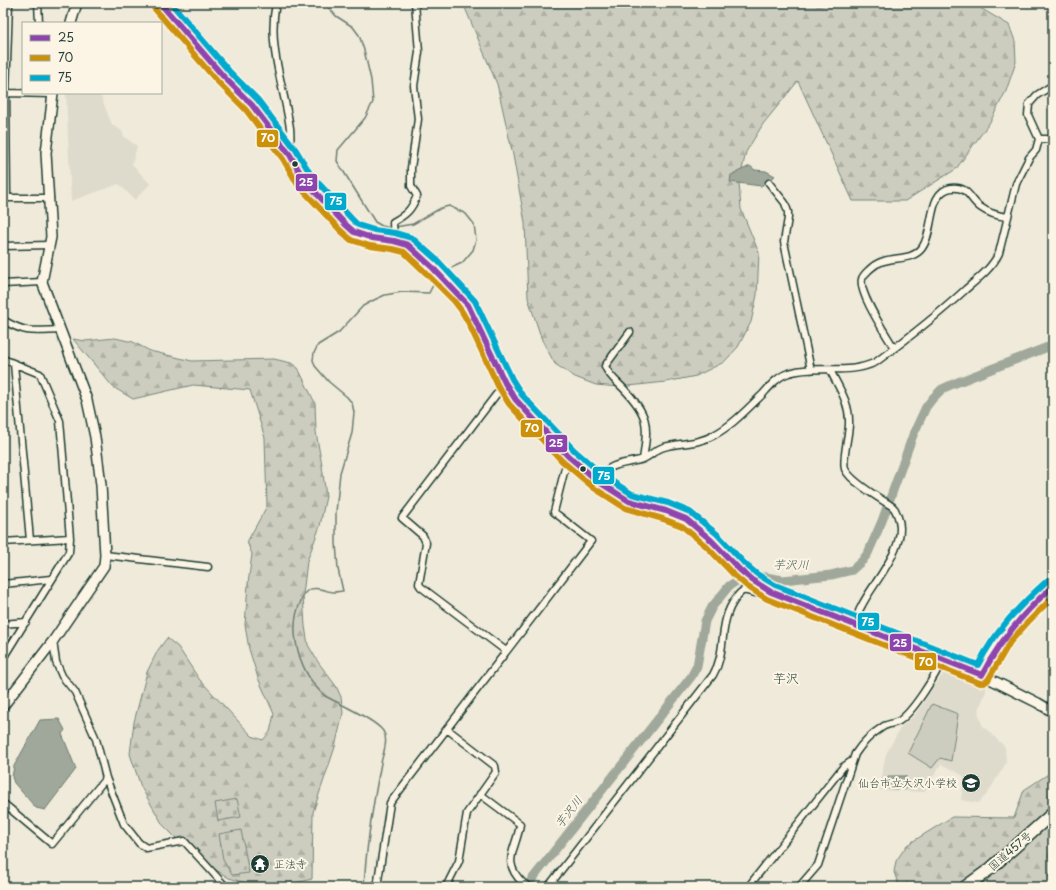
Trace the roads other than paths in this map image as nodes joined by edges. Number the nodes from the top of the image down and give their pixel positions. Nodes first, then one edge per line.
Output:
1 (9, 3) edge
2 (38, 3) edge
3 (77, 3) edge
4 (160, 3) edge
5 (276, 3) edge
6 (415, 3) edge
7 (39, 22) edge
8 (71, 22) edge
9 (1053, 85) edge
10 (6, 94) junction
11 (22, 94) edge
12 (53, 94) edge
13 (1039, 139) junction
14 (1053, 140) edge
15 (290, 155) junction
16 (769, 183) dead end
17 (50, 198) junction
18 (1008, 217) junction
19 (394, 237) junction
20 (50, 245) junction
21 (3, 246) edge
22 (42, 282) junction
23 (3, 284) edge
24 (3, 320) edge
25 (60, 330) junction
26 (630, 332) dead end
27 (894, 348) junction
28 (3, 359) edge
29 (14, 364) junction
30 (811, 370) junction
31 (830, 370) junction
32 (506, 383) junction
33 (568, 456) junction
34 (643, 458) junction
35 (598, 482) junction
36 (70, 538) junction
37 (30, 540) junction
38 (3, 542) edge
39 (105, 555) junction
40 (208, 567) dead end
41 (52, 579) junction
42 (3, 584) edge
43 (1053, 586) edge
44 (762, 587) junction
45 (26, 622) junction
46 (3, 624) edge
47 (854, 624) junction
48 (54, 641) junction
49 (506, 651) junction
50 (3, 658) edge
51 (942, 660) junction
52 (982, 675) junction
53 (3, 706) edge
54 (1053, 712) edge
55 (447, 728) junction
56 (852, 761) junction
57 (106, 778) junction
58 (480, 794) junction
59 (3, 803) edge
60 (1053, 813) edge
61 (524, 885) edge
62 (226, 887) edge
63 (377, 887) edge
64 (446, 887) edge
65 (548, 887) edge
66 (748, 887) edge
67 (799, 887) edge
68 (965, 887) edge

1 - 10 street
2 - 7 street
3 - 8 street
4 - 15 street
5 - 15 street
6 - 19 street
9 - 13 street
10 - 11 street
10 - 17 street
12 - 17 street
13 - 14 street
13 - 18 street
15 - 19 street
16 - 30 street
17 - 20 street
18 - 27 street
18 - 27 street
19 - 32 street
20 - 21 street
20 - 22 street
22 - 23 street
22 - 25 street
24 - 25 street
25 - 39 street
26 - 34 street
27 - 31 street
28 - 29 street
29 - 36 street
29 - 37 street
30 - 31 street
30 - 34 street
31 - 47 street
32 - 33 street
32 - 49 street
33 - 35 street
33 - 49 street
34 - 35 street
35 - 44 street
36 - 37 street
36 - 41 street
37 - 38 street
39 - 40 street
39 - 48 street
41 - 42 street
41 - 45 street
43 - 52 street
44 - 47 street
44 - 65 street
45 - 46 street
45 - 50 street
47 - 51 street
48 - 53 street
48 - 57 street
49 - 55 street
51 - 52 street
51 - 56 street
52 - 54 street
55 - 58 street
55 - 63 street
56 - 66 street
56 - 67 street
57 - 59 street
57 - 62 street
58 - 61 street
58 - 64 street
60 - 68 highway, 国道457号

